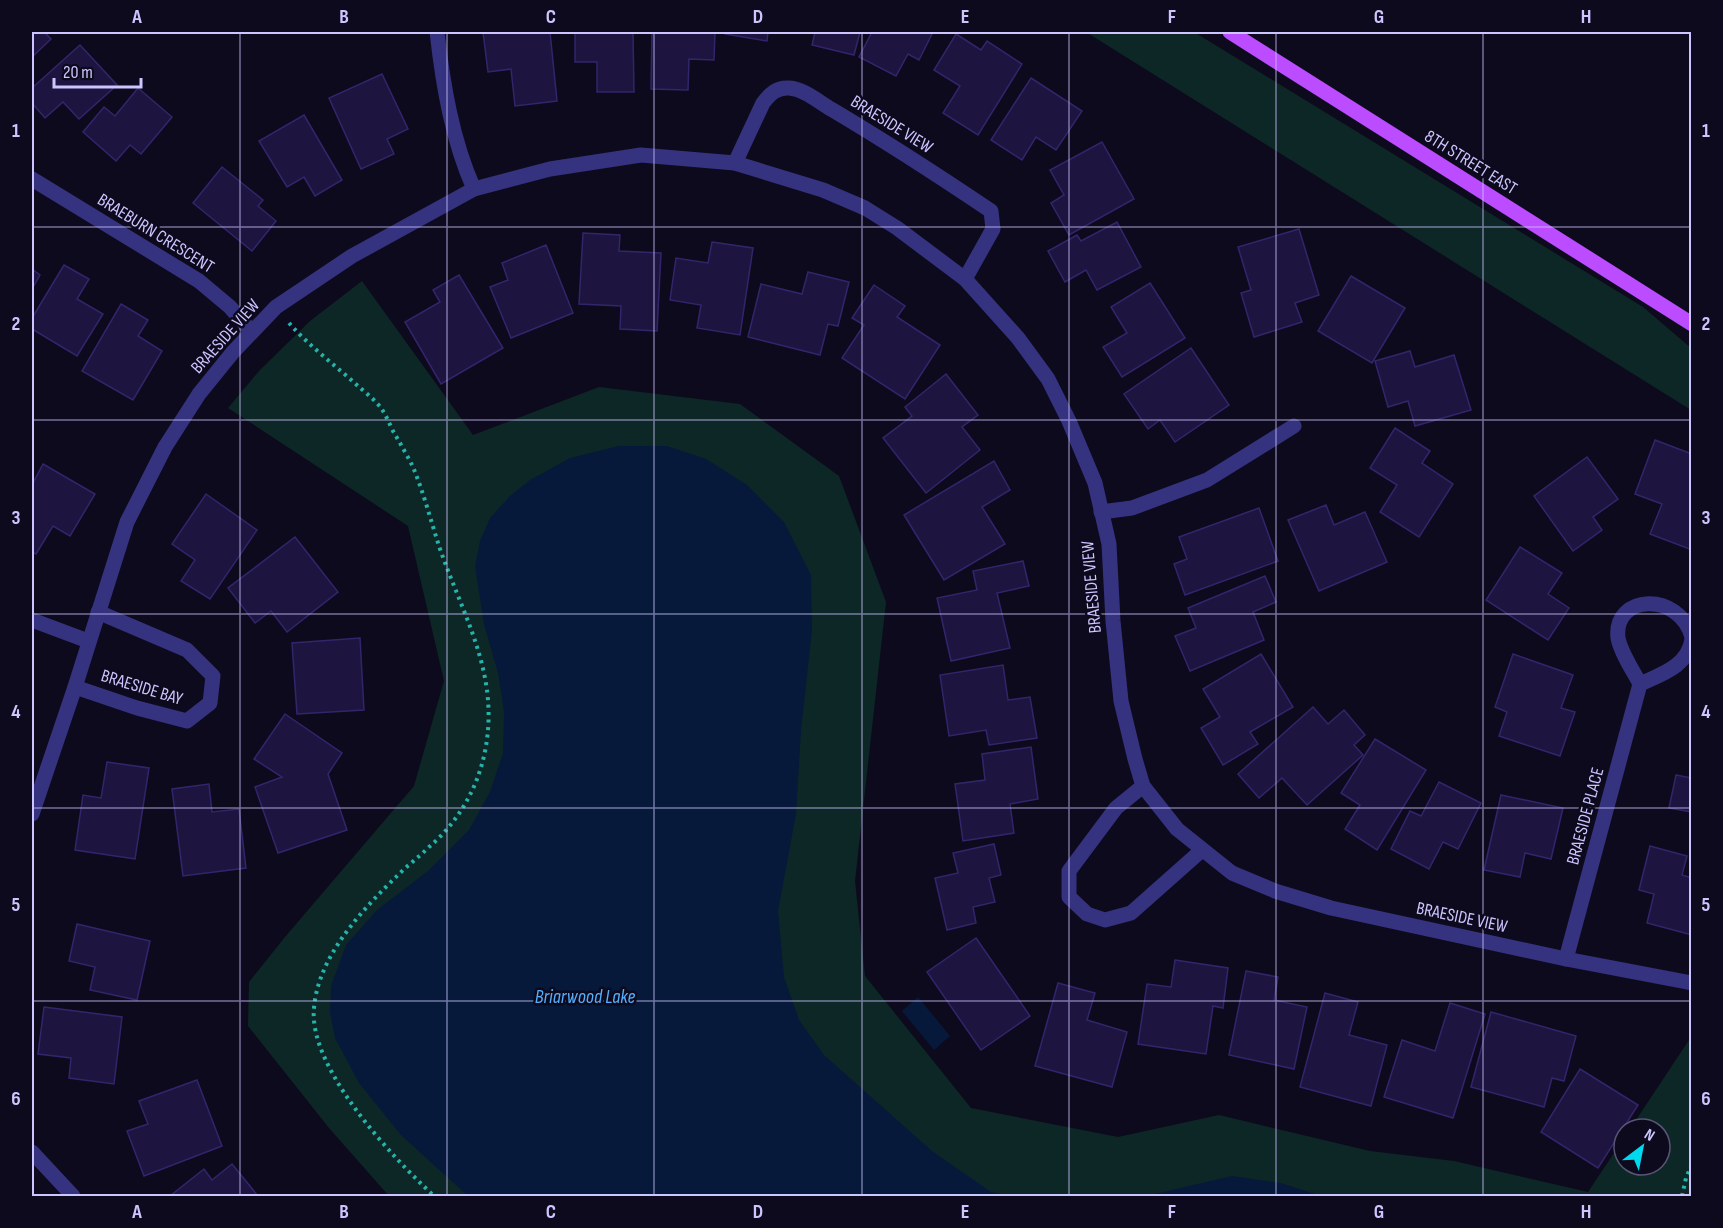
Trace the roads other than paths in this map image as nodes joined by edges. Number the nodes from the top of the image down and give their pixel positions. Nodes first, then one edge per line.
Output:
1 (437, 32) edge
2 (1230, 32) edge
3 (735, 162) junction
4 (32, 178) edge
5 (474, 189) junction
6 (965, 279) junction
7 (1692, 324) edge
8 (251, 331) junction
9 (1294, 426) dead end
10 (1101, 512) junction
11 (98, 612) junction
12 (32, 620) edge
13 (1692, 638) edge
14 (88, 641) junction
15 (1641, 684) junction
16 (75, 687) junction
17 (1143, 786) junction
18 (32, 814) edge
19 (1202, 850) junction
20 (1566, 959) junction
21 (1692, 983) edge
22 (32, 1152) edge
23 (73, 1197) edge

1 - 5 street
2 - 7 main road, 8TH STREET EAST
3 - 5 street, BRAESIDE VIEW
3 - 6 street, BRAESIDE VIEW
3 - 6 street, BRAESIDE VIEW
4 - 8 street, BRAEBURN CRESCENT
5 - 8 street, BRAESIDE VIEW
6 - 10 street, BRAESIDE VIEW
8 - 11 street, BRAESIDE VIEW
9 - 10 street
10 - 17 street, BRAESIDE VIEW
11 - 14 street, BRAESIDE VIEW
11 - 16 street, BRAESIDE BAY
12 - 14 street
13 - 15 street
13 - 15 street
14 - 16 street, BRAESIDE VIEW
15 - 20 street, BRAESIDE PLACE
16 - 18 street, BRAESIDE VIEW
17 - 19 street, BRAESIDE VIEW
17 - 19 street
19 - 20 street, BRAESIDE VIEW
20 - 21 street, BRAESIDE VIEW
22 - 23 street

